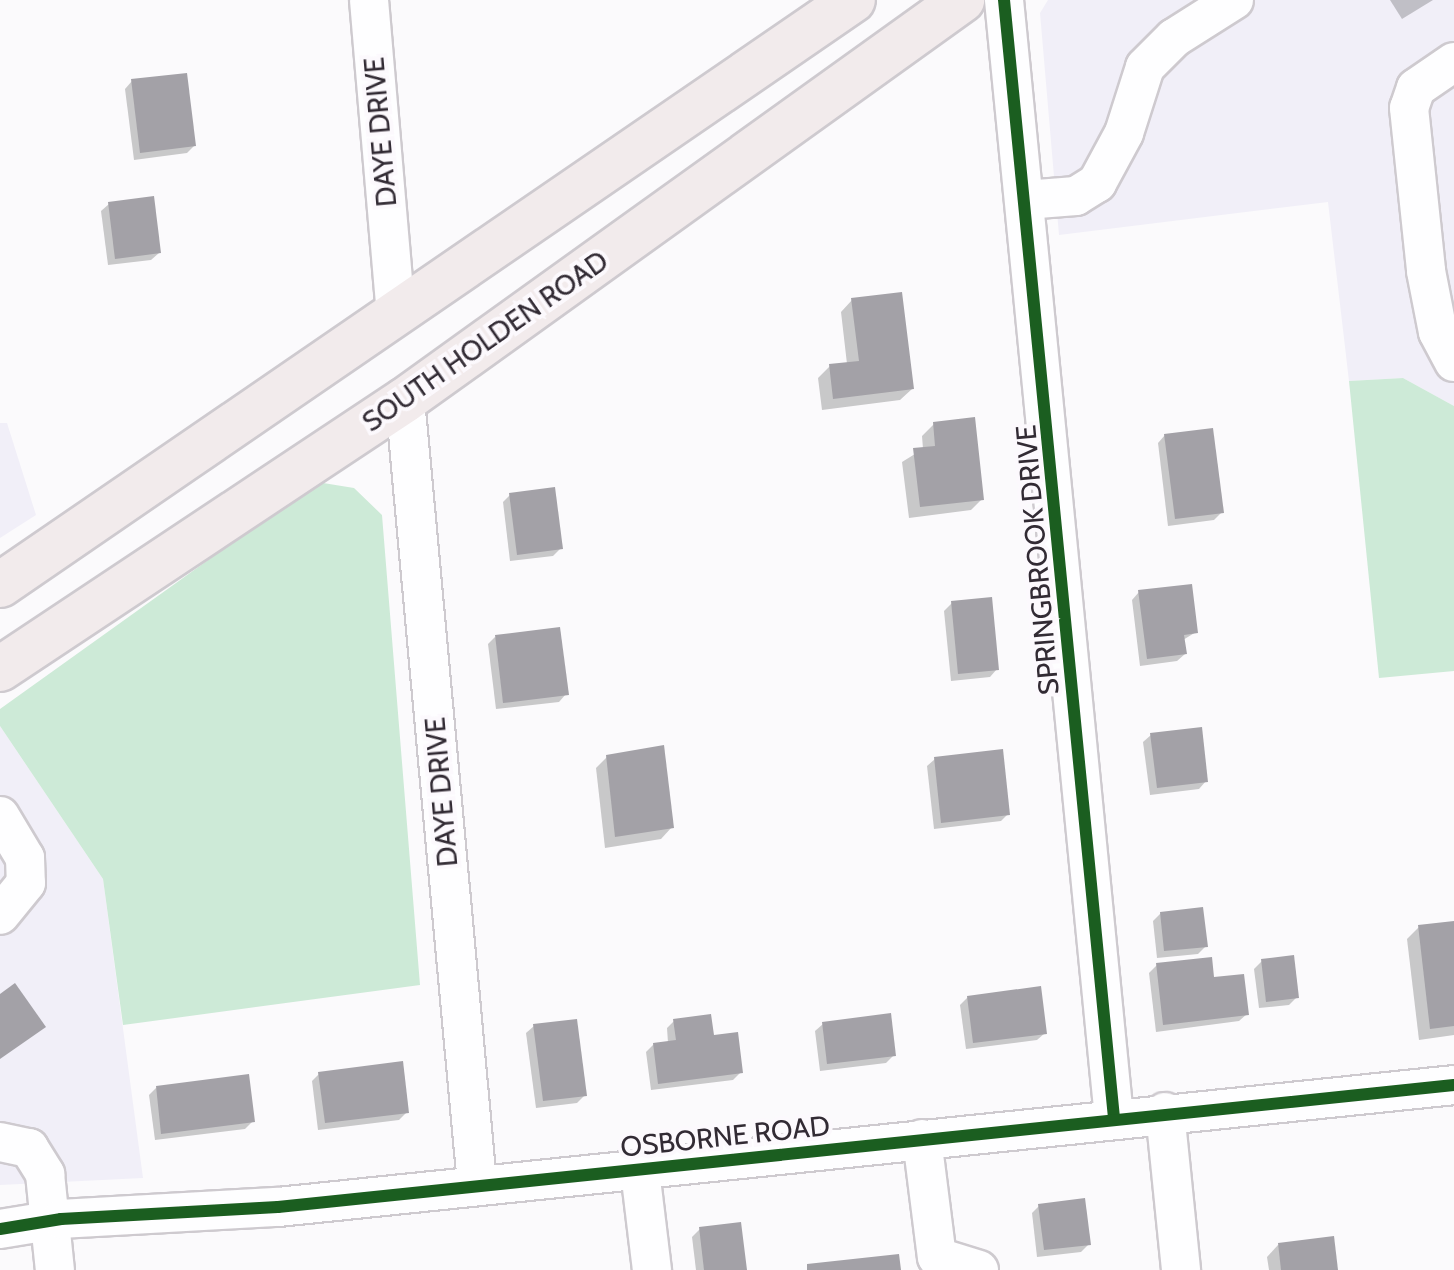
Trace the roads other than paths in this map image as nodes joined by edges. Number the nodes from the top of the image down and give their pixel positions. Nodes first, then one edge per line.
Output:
1 (369, 0) edge
2 (853, 0) edge
3 (962, 0) edge
4 (1004, 0) edge
5 (1234, 0) edge
6 (1454, 62) edge
7 (1025, 200) junction
8 (396, 313) junction
9 (1454, 362) edge
10 (405, 400) junction
11 (0, 585) edge
12 (0, 669) edge
13 (0, 816) edge
14 (0, 915) edge
15 (1454, 1085) edge
16 (1165, 1112) junction
17 (1114, 1117) junction
18 (922, 1139) junction
19 (0, 1142) edge
20 (640, 1171) junction
21 (477, 1184) junction
22 (50, 1221) junction
23 (0, 1229) edge
24 (55, 1270) edge
25 (652, 1270) edge
26 (979, 1270) edge
27 (1181, 1270) edge

1 - 8 street, DAYE DRIVE
2 - 8 main road
3 - 10 main road, SOUTH HOLDEN ROAD
4 - 7 street, SPRINGBROOK DRIVE
5 - 7 street
6 - 9 street
7 - 17 street, SPRINGBROOK DRIVE
8 - 11 main road
10 - 12 main road, SOUTH HOLDEN ROAD
10 - 21 street, DAYE DRIVE
13 - 14 street
15 - 16 street, OSBORNE ROAD
16 - 17 street, OSBORNE ROAD
16 - 27 street
17 - 18 street, OSBORNE ROAD
18 - 20 street, OSBORNE ROAD
18 - 26 street
19 - 22 street
20 - 21 street, OSBORNE ROAD
20 - 25 street
21 - 22 street, OSBORNE ROAD
22 - 23 street, OSBORNE ROAD
22 - 24 street

